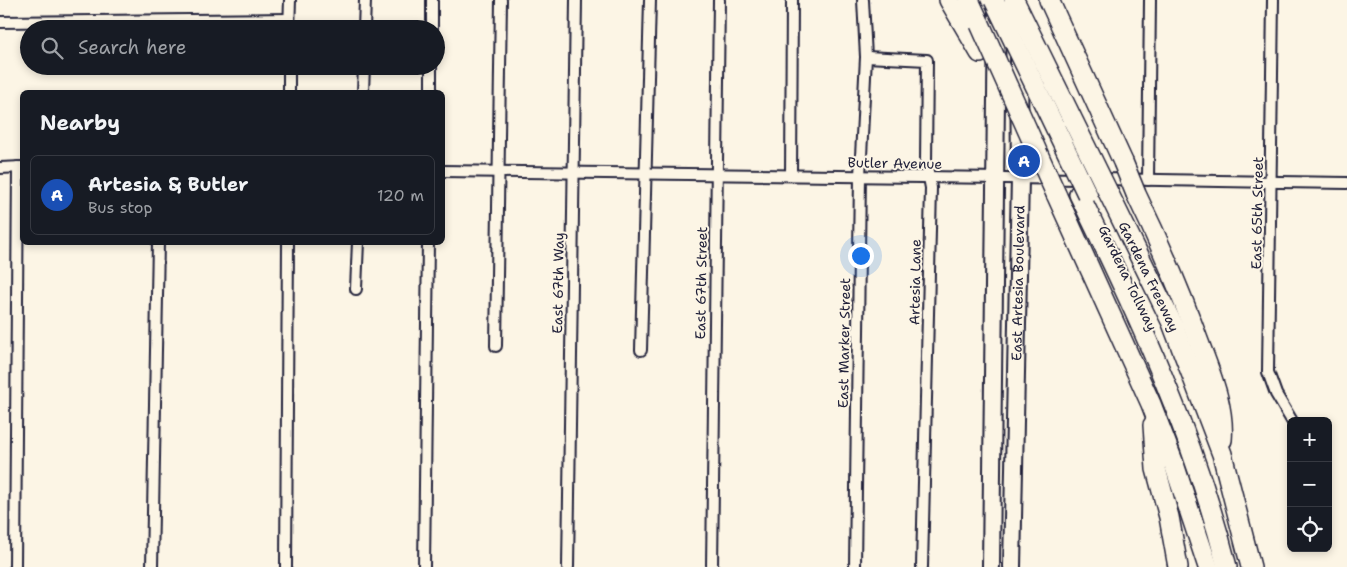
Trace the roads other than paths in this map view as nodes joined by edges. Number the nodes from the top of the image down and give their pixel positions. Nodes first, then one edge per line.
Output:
1 (290, 0) edge
2 (365, 0) edge
3 (432, 0) edge
4 (501, 0) edge
5 (576, 0) edge
6 (650, 0) edge
7 (719, 0) edge
8 (792, 0) edge
9 (863, 0) edge
10 (949, 0) edge
11 (969, 0) edge
12 (987, 0) edge
13 (995, 0) edge
14 (1014, 0) edge
15 (1019, 0) edge
16 (1049, 0) edge
17 (1150, 0) edge
18 (1274, 0) edge
19 (289, 20) edge
20 (364, 20) edge
21 (432, 20) edge
22 (0, 22) edge
23 (20, 22) edge
24 (866, 57) junction
25 (289, 75) edge
26 (364, 75) edge
27 (431, 75) edge
28 (289, 90) edge
29 (363, 90) edge
30 (431, 90) edge
31 (1021, 119) junction
32 (20, 167) edge
33 (0, 168) edge
34 (445, 171) edge
35 (500, 172) junction
36 (574, 173) junction
37 (645, 174) junction
38 (716, 174) junction
39 (791, 176) junction
40 (860, 176) junction
41 (930, 177) junction
42 (996, 178) junction
43 (1020, 178) junction
44 (1271, 182) junction
45 (1347, 183) edge
46 (1142, 187) junction
47 (1083, 194) junction
48 (158, 245) edge
49 (288, 245) edge
50 (358, 245) edge
51 (428, 245) edge
52 (356, 290) dead end
53 (496, 346) dead end
54 (641, 350) dead end
55 (1151, 404) junction
56 (1290, 417) edge
57 (1222, 454) junction
58 (15, 567) edge
59 (152, 567) edge
60 (286, 567) edge
61 (424, 567) edge
62 (568, 567) edge
63 (712, 567) edge
64 (855, 567) edge
65 (922, 567) edge
66 (991, 567) edge
67 (1012, 567) edge
68 (1178, 567) edge
69 (1208, 567) edge
70 (1227, 567) edge
71 (1234, 567) edge
72 (1251, 567) edge

1 - 19 street
2 - 20 street
3 - 21 street
4 - 35 street
5 - 36 street, East 67th Way
6 - 37 street
7 - 38 street, East 67th Street
8 - 39 street
9 - 24 street, East Marker Street
10 - 31 highway, bridge
11 - 31 highway, bridge
12 - 47 highway, Gardena Tollway
13 - 42 main road, East Artesia Boulevard
13 - 47 highway, Gardena Tollway, bridge
14 - 57 highway, Gardena Freeway, bridge
15 - 43 main road, East Artesia Boulevard
16 - 46 highway, bridge
17 - 46 street
18 - 44 street, East 65th Street
22 - 23 street
24 - 40 street, East Marker Street
24 - 41 street, Artesia Lane
25 - 28 street
26 - 29 street
27 - 30 street
31 - 55 highway, bridge
32 - 33 street
32 - 58 street
34 - 35 street, Butler Avenue
35 - 36 street, Butler Avenue
35 - 53 street
36 - 37 street, Butler Avenue
36 - 62 street, East 67th Way
37 - 38 street, Butler Avenue
37 - 54 street
38 - 39 street, Butler Avenue
38 - 63 street, East 67th Street
39 - 40 street, Butler Avenue
40 - 41 street, Butler Avenue
40 - 64 street, East Marker Street
41 - 42 street, Butler Avenue
41 - 65 street, Artesia Lane
42 - 43 street, Butler Avenue
42 - 66 main road, East Artesia Boulevard
43 - 46 street, Butler Avenue
43 - 67 main road, East Artesia Boulevard
44 - 45 street, Butler Avenue
44 - 46 street, Butler Avenue
44 - 56 street, East 65th Street
46 - 57 highway
47 - 70 highway, Gardena Tollway
47 - 71 highway, Gardena Tollway
48 - 59 street
49 - 60 street
50 - 52 street
51 - 61 street
55 - 68 highway
55 - 69 highway
57 - 72 highway, Gardena Freeway

